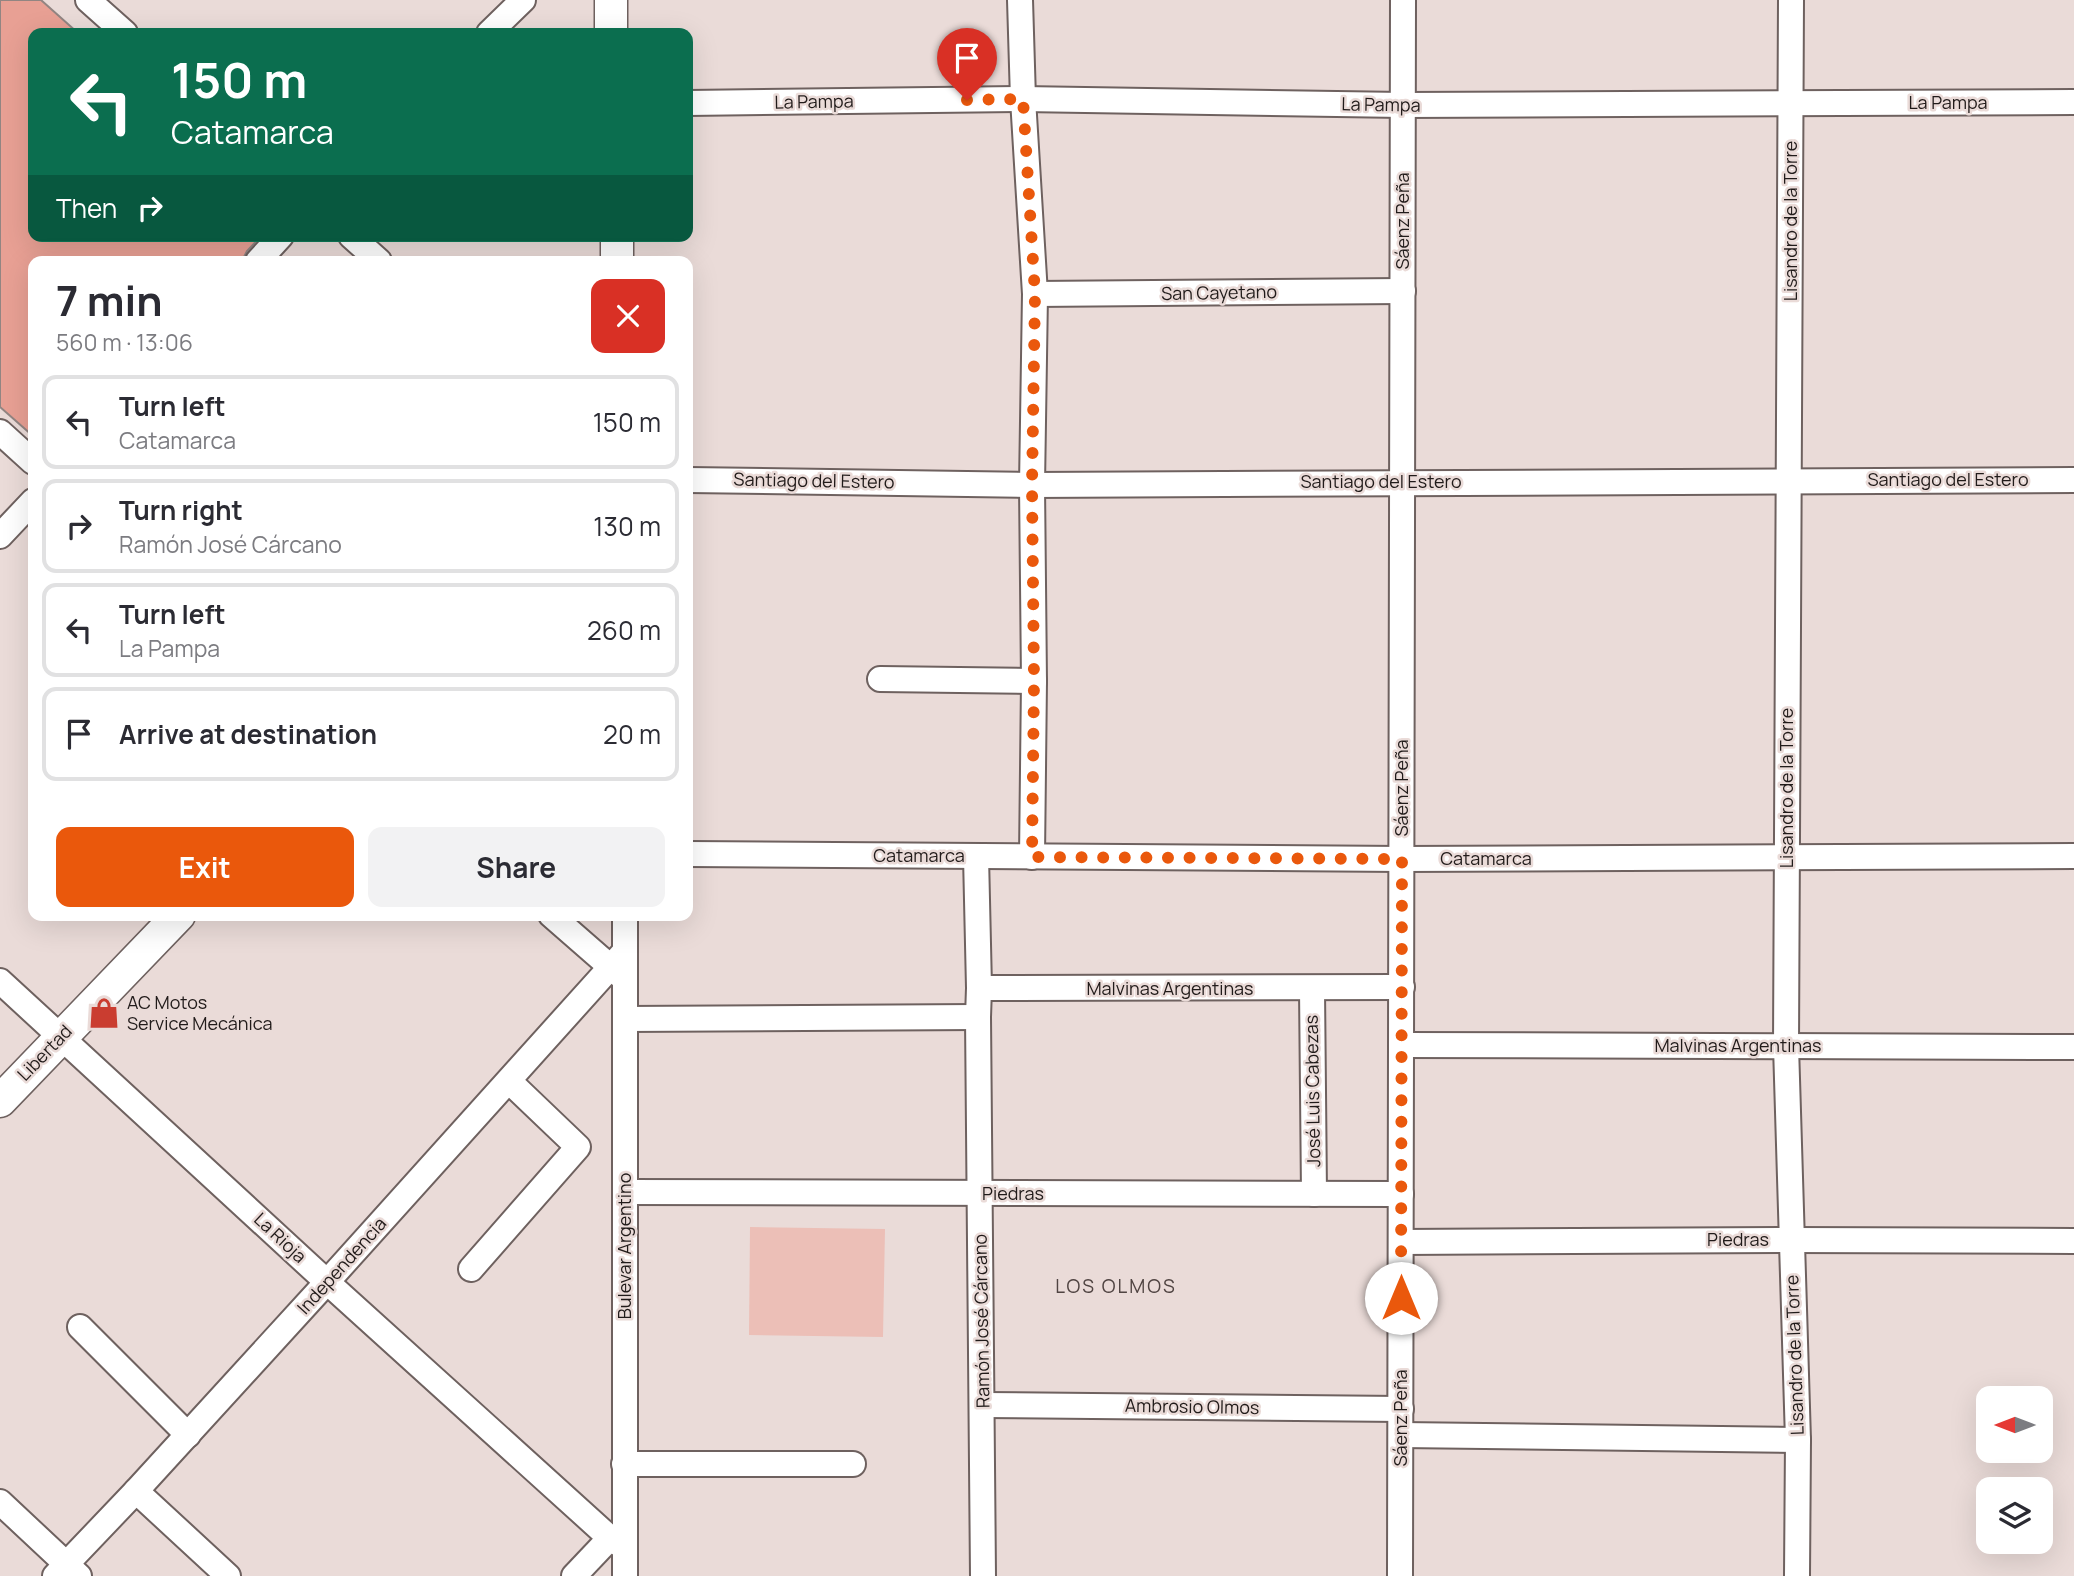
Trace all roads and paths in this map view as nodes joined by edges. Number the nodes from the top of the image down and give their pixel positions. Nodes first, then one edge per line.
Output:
1 (88, 0) edge
2 (523, 0) edge
3 (611, 0) edge
4 (627, 0) edge
5 (1020, 0) edge
6 (1403, 0) edge
7 (1791, 0) edge
8 (119, 28) edge
9 (493, 28) edge
10 (611, 28) edge
11 (627, 28) edge
12 (1023, 99) junction
13 (2074, 102) edge
14 (693, 103) edge
15 (1403, 105) junction
16 (1791, 105) junction
17 (275, 242) edge
18 (358, 242) edge
19 (263, 256) edge
20 (373, 256) edge
21 (1403, 291) junction
22 (1035, 294) junction
23 (0, 432) edge
24 (28, 457) edge
25 (693, 480) edge
26 (1790, 480) junction
27 (2074, 480) edge
28 (1403, 482) junction
29 (1032, 485) junction
30 (28, 506) edge
31 (0, 536) edge
32 (880, 679) dead end
33 (1034, 681) junction
34 (693, 855) edge
35 (976, 856) junction
36 (2074, 856) edge
37 (1032, 857) junction
38 (1787, 858) junction
39 (1402, 859) junction
40 (173, 921) edge
41 (559, 921) edge
42 (625, 921) edge
43 (621, 966) junction
44 (0, 981) edge
45 (1402, 987) junction
46 (979, 988) junction
47 (1312, 989) junction
48 (978, 1017) junction
49 (625, 1019) junction
50 (61, 1037) junction
51 (1401, 1045) junction
52 (1786, 1046) junction
53 (2074, 1047) edge
54 (509, 1081) junction
55 (0, 1101) edge
56 (625, 1192) junction
57 (980, 1194) junction
58 (1314, 1194) junction
59 (1401, 1194) junction
60 (1791, 1240) junction
61 (2074, 1241) edge
62 (1401, 1242) junction
63 (471, 1269) dead end
64 (327, 1282) junction
65 (80, 1327) dead end
66 (983, 1405) junction
67 (1401, 1409) junction
68 (188, 1434) junction
69 (1401, 1435) junction
70 (1798, 1440) junction
71 (624, 1464) junction
72 (853, 1464) dead end
73 (136, 1491) junction
74 (0, 1502) edge
75 (618, 1543) junction
76 (67, 1572) edge
77 (228, 1576) edge
78 (574, 1576) edge
79 (625, 1576) edge
80 (983, 1576) edge
81 (1401, 1576) edge
82 (1797, 1576) edge

1 - 8 street
2 - 9 street
3 - 10 main road
4 - 11 main road
5 - 12 street
6 - 15 street, Sáenz Peña
7 - 16 street, Lisandro de la Torre
12 - 14 street, La Pampa
12 - 15 street, La Pampa
12 - 22 street
13 - 16 street, La Pampa
15 - 16 street, La Pampa
15 - 21 street, Sáenz Peña
16 - 26 street, Lisandro de la Torre
17 - 19 street
18 - 20 street
21 - 22 street, San Cayetano
21 - 28 street, Sáenz Peña
22 - 29 street
23 - 24 street
25 - 29 street, Santiago del Estero
26 - 27 street, Santiago del Estero
26 - 28 street, Santiago del Estero
26 - 38 street, Lisandro de la Torre
28 - 29 street, Santiago del Estero
28 - 39 street, Sáenz Peña
29 - 33 street
30 - 31 street
32 - 33 street
33 - 37 street
34 - 35 street, Catamarca
35 - 37 street, Catamarca
35 - 46 street, Ramón José Cárcano
36 - 38 street, Catamarca
37 - 39 street, Catamarca
38 - 39 street, Catamarca
38 - 52 street, Lisandro de la Torre
39 - 45 street, Sáenz Peña
40 - 50 main road, Libertad
41 - 43 street
42 - 43 street, Bulevar Argentino
43 - 49 street, Bulevar Argentino
43 - 54 street, Independencia
44 - 50 street, La Rioja
45 - 47 street, Malvinas Argentinas
45 - 51 street, Sáenz Peña
46 - 47 street, Malvinas Argentinas
46 - 48 street, Ramón José Cárcano
47 - 58 street, José Luis Cabezas
48 - 49 street
48 - 57 street, Ramón José Cárcano
49 - 56 street, Bulevar Argentino
50 - 55 main road, Libertad
50 - 64 street, La Rioja
51 - 52 street, Malvinas Argentinas
51 - 59 street, Sáenz Peña
52 - 53 street, Malvinas Argentinas
52 - 60 street, Lisandro de la Torre
54 - 63 street
54 - 64 street, Independencia
56 - 57 street, Piedras
56 - 71 street, Bulevar Argentino
57 - 58 street, Piedras
57 - 66 street, Ramón José Cárcano
58 - 59 street, Piedras
59 - 62 street, Sáenz Peña
60 - 61 street, Piedras
60 - 62 street, Piedras
60 - 70 street, Lisandro de la Torre
62 - 67 street, Sáenz Peña
64 - 68 street, Independencia
64 - 75 street, La Rioja
65 - 68 street
66 - 67 street, Ambrosio Olmos
66 - 80 street, Ramón José Cárcano
67 - 69 street, Sáenz Peña
68 - 73 street, Independencia
69 - 70 street
69 - 81 street, Sáenz Peña
70 - 82 street, Lisandro de la Torre
71 - 72 street
71 - 75 street, Bulevar Argentino
73 - 76 street, Independencia
73 - 77 street
74 - 76 street
75 - 78 street
75 - 79 street, Bulevar Argentino

